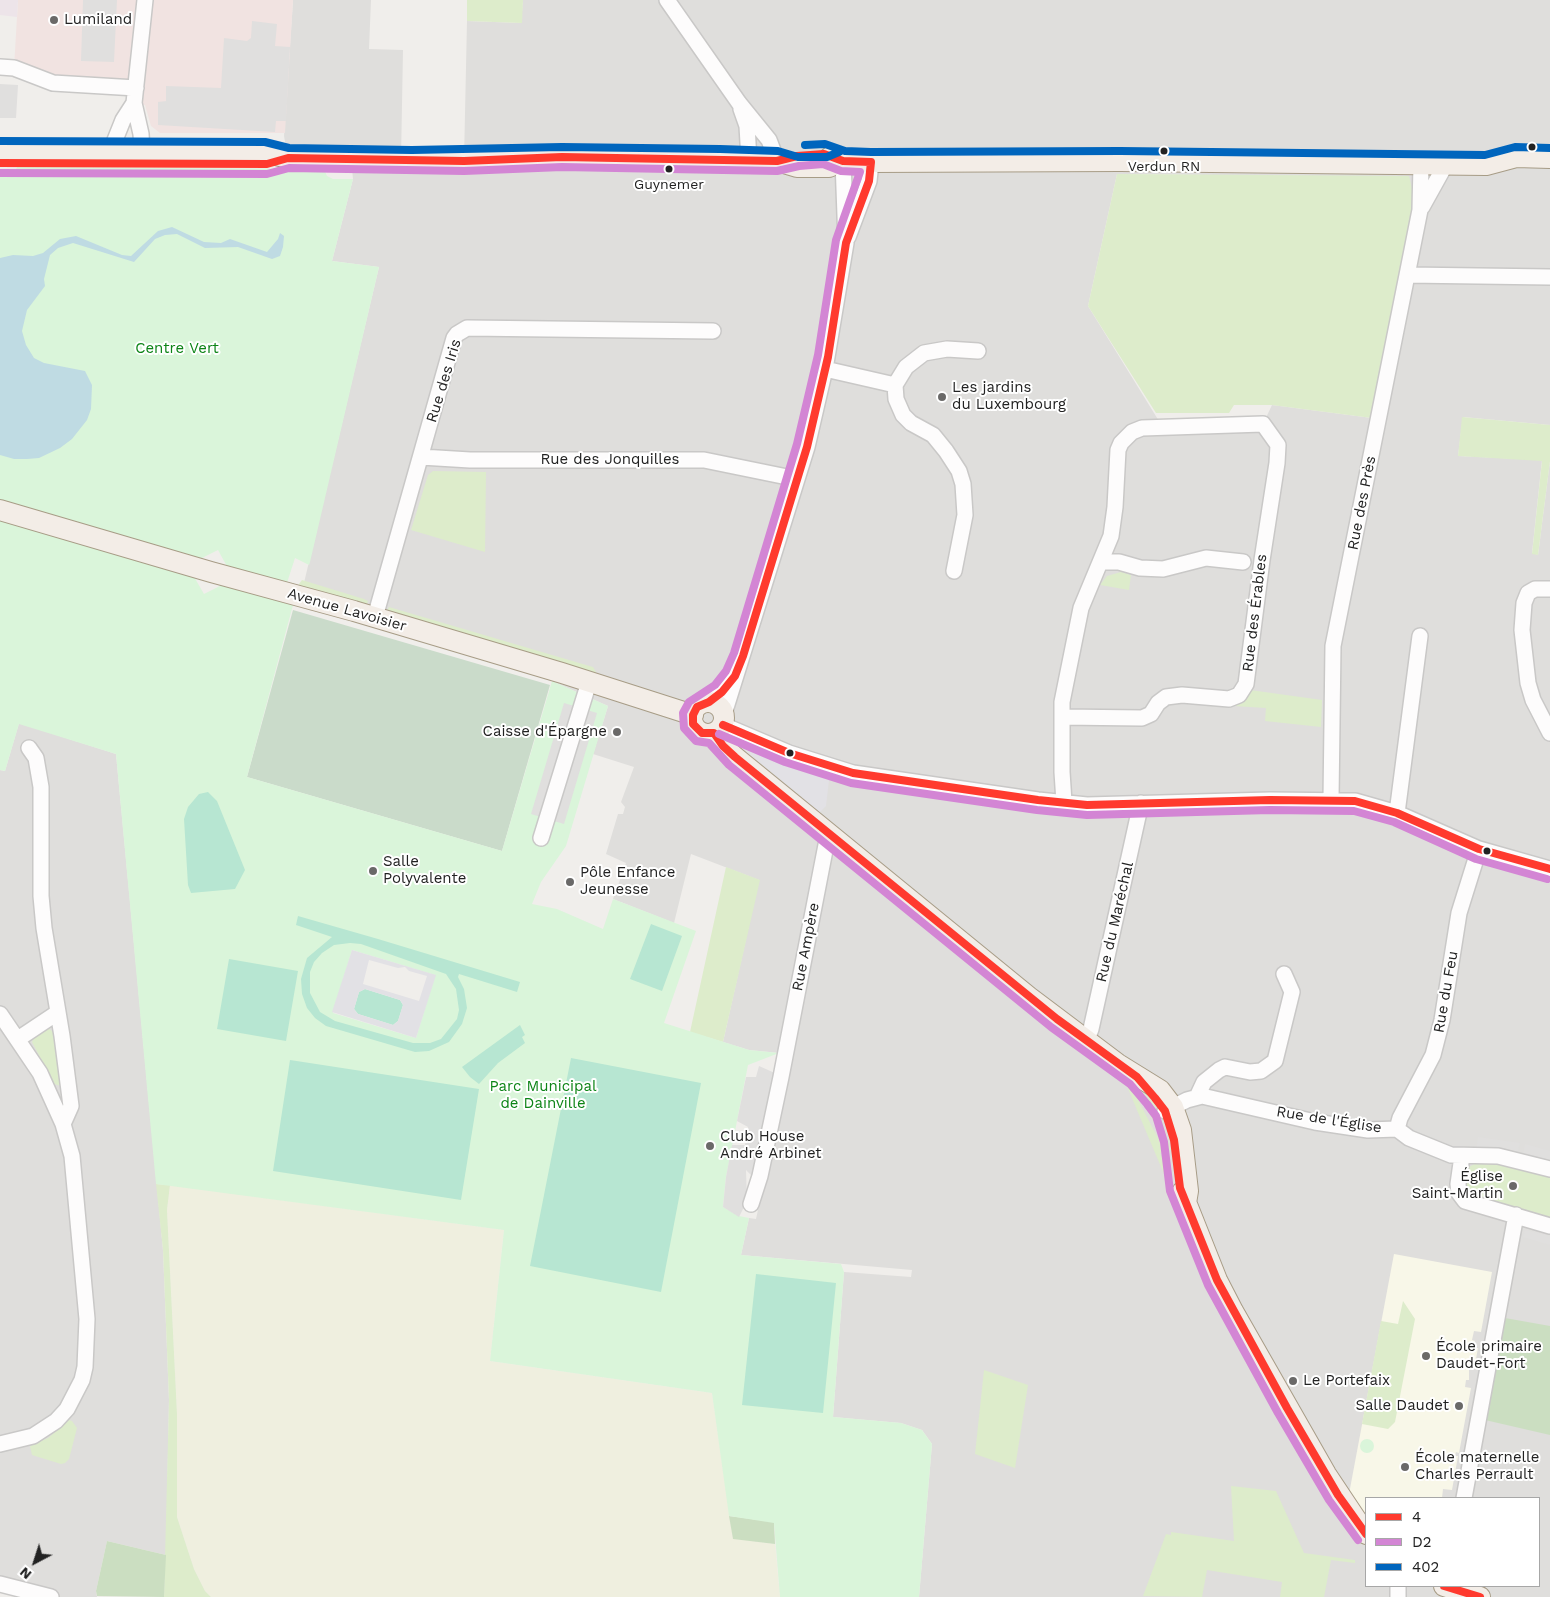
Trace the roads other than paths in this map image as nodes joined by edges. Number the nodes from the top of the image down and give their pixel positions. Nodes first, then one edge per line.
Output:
1 (145, 0) edge
2 (667, 0) edge
3 (0, 66) edge
4 (136, 88) junction
5 (134, 103) junction
6 (738, 103) junction
7 (0, 150) edge
8 (142, 150) junction
9 (95, 156) junction
10 (288, 158) junction
11 (1550, 158) edge
12 (749, 160) junction
13 (777, 161) junction
14 (843, 161) junction
15 (871, 162) junction
16 (0, 163) edge
17 (1421, 164) junction
18 (1443, 164) junction
19 (1486, 165) junction
20 (1550, 170) edge
21 (1420, 210) junction
22 (846, 243) junction
23 (1407, 275) junction
24 (1550, 277) edge
25 (713, 331) dead end
26 (978, 352) dead end
27 (826, 369) junction
28 (895, 385) junction
29 (421, 457) junction
30 (797, 480) junction
31 (0, 510) edge
32 (1102, 562) junction
33 (1243, 562) dead end
34 (954, 571) dead end
35 (1550, 589) edge
36 (375, 617) junction
37 (1420, 636) dead end
38 (589, 682) junction
39 (693, 715) junction
40 (1062, 717) junction
41 (718, 719) junction
42 (1550, 733) edge
43 (29, 748) dead end
44 (1331, 799) junction
45 (1064, 802) junction
46 (1141, 803) junction
47 (1397, 813) junction
48 (831, 836) junction
49 (542, 838) dead end
50 (1479, 849) junction
51 (1550, 864) edge
52 (1284, 974) dead end
53 (57, 1013) junction
54 (0, 1014) edge
55 (18, 1039) junction
56 (1086, 1041) junction
57 (1197, 1097) junction
58 (1169, 1109) junction
59 (62, 1124) junction
60 (1397, 1129) junction
61 (1462, 1156) junction
62 (1550, 1169) edge
63 (751, 1204) dead end
64 (1516, 1215) junction
65 (1550, 1226) edge
66 (0, 1444) edge
67 (1464, 1497) edge
68 (1365, 1532) edge
69 (0, 1584) edge
70 (1449, 1587) edge
71 (51, 1597) edge
72 (1480, 1597) edge

1 - 4 street
2 - 6 street
3 - 4 street
4 - 5 street
5 - 8 street
5 - 9 street
6 - 12 street
6 - 13 street
7 - 9 main road
8 - 9 main road
8 - 10 main road
9 - 10 main road
9 - 16 main road
10 - 12 main road
11 - 19 main road
12 - 13 main road
13 - 14 main road
14 - 15 main road
14 - 22 street
15 - 17 main road
15 - 22 street
17 - 18 main road
17 - 21 street, Rue des Près
18 - 19 main road
18 - 21 street, Rue des Près
19 - 20 main road
21 - 23 street, Rue des Près
22 - 27 street
23 - 24 street
23 - 44 street, Rue des Près
25 - 29 street, Rue des Iris
26 - 28 street
27 - 28 street
27 - 30 street
28 - 34 street
29 - 30 street, Rue des Jonquilles
29 - 36 street, Rue des Iris
30 - 41 street
31 - 36 main road, Avenue Lavoisier
32 - 33 street
32 - 40 street
32 - 40 street, Rue des Érables
35 - 42 street
36 - 38 main road, Avenue Lavoisier
37 - 47 street
38 - 39 main road, Avenue Lavoisier
38 - 49 street
39 - 41 main road
39 - 41 main road
40 - 45 street
41 - 45 street
41 - 48 main road
43 - 53 street
44 - 46 street
44 - 47 street
45 - 46 street
46 - 56 street, Rue du Maréchal
47 - 50 street
48 - 56 main road
48 - 63 street, Rue Ampère
50 - 51 street
50 - 60 street, Rue du Feu
52 - 57 street
53 - 55 street
53 - 59 street
54 - 55 street
55 - 59 street
56 - 58 main road
57 - 58 street, Rue de l'Église
57 - 60 street, Rue de l'Église
58 - 68 main road
59 - 66 street
60 - 61 street, Rue de l'Église
61 - 62 street, Rue de l'Église
61 - 64 street
64 - 65 street
64 - 67 street
69 - 71 street
70 - 72 main road

